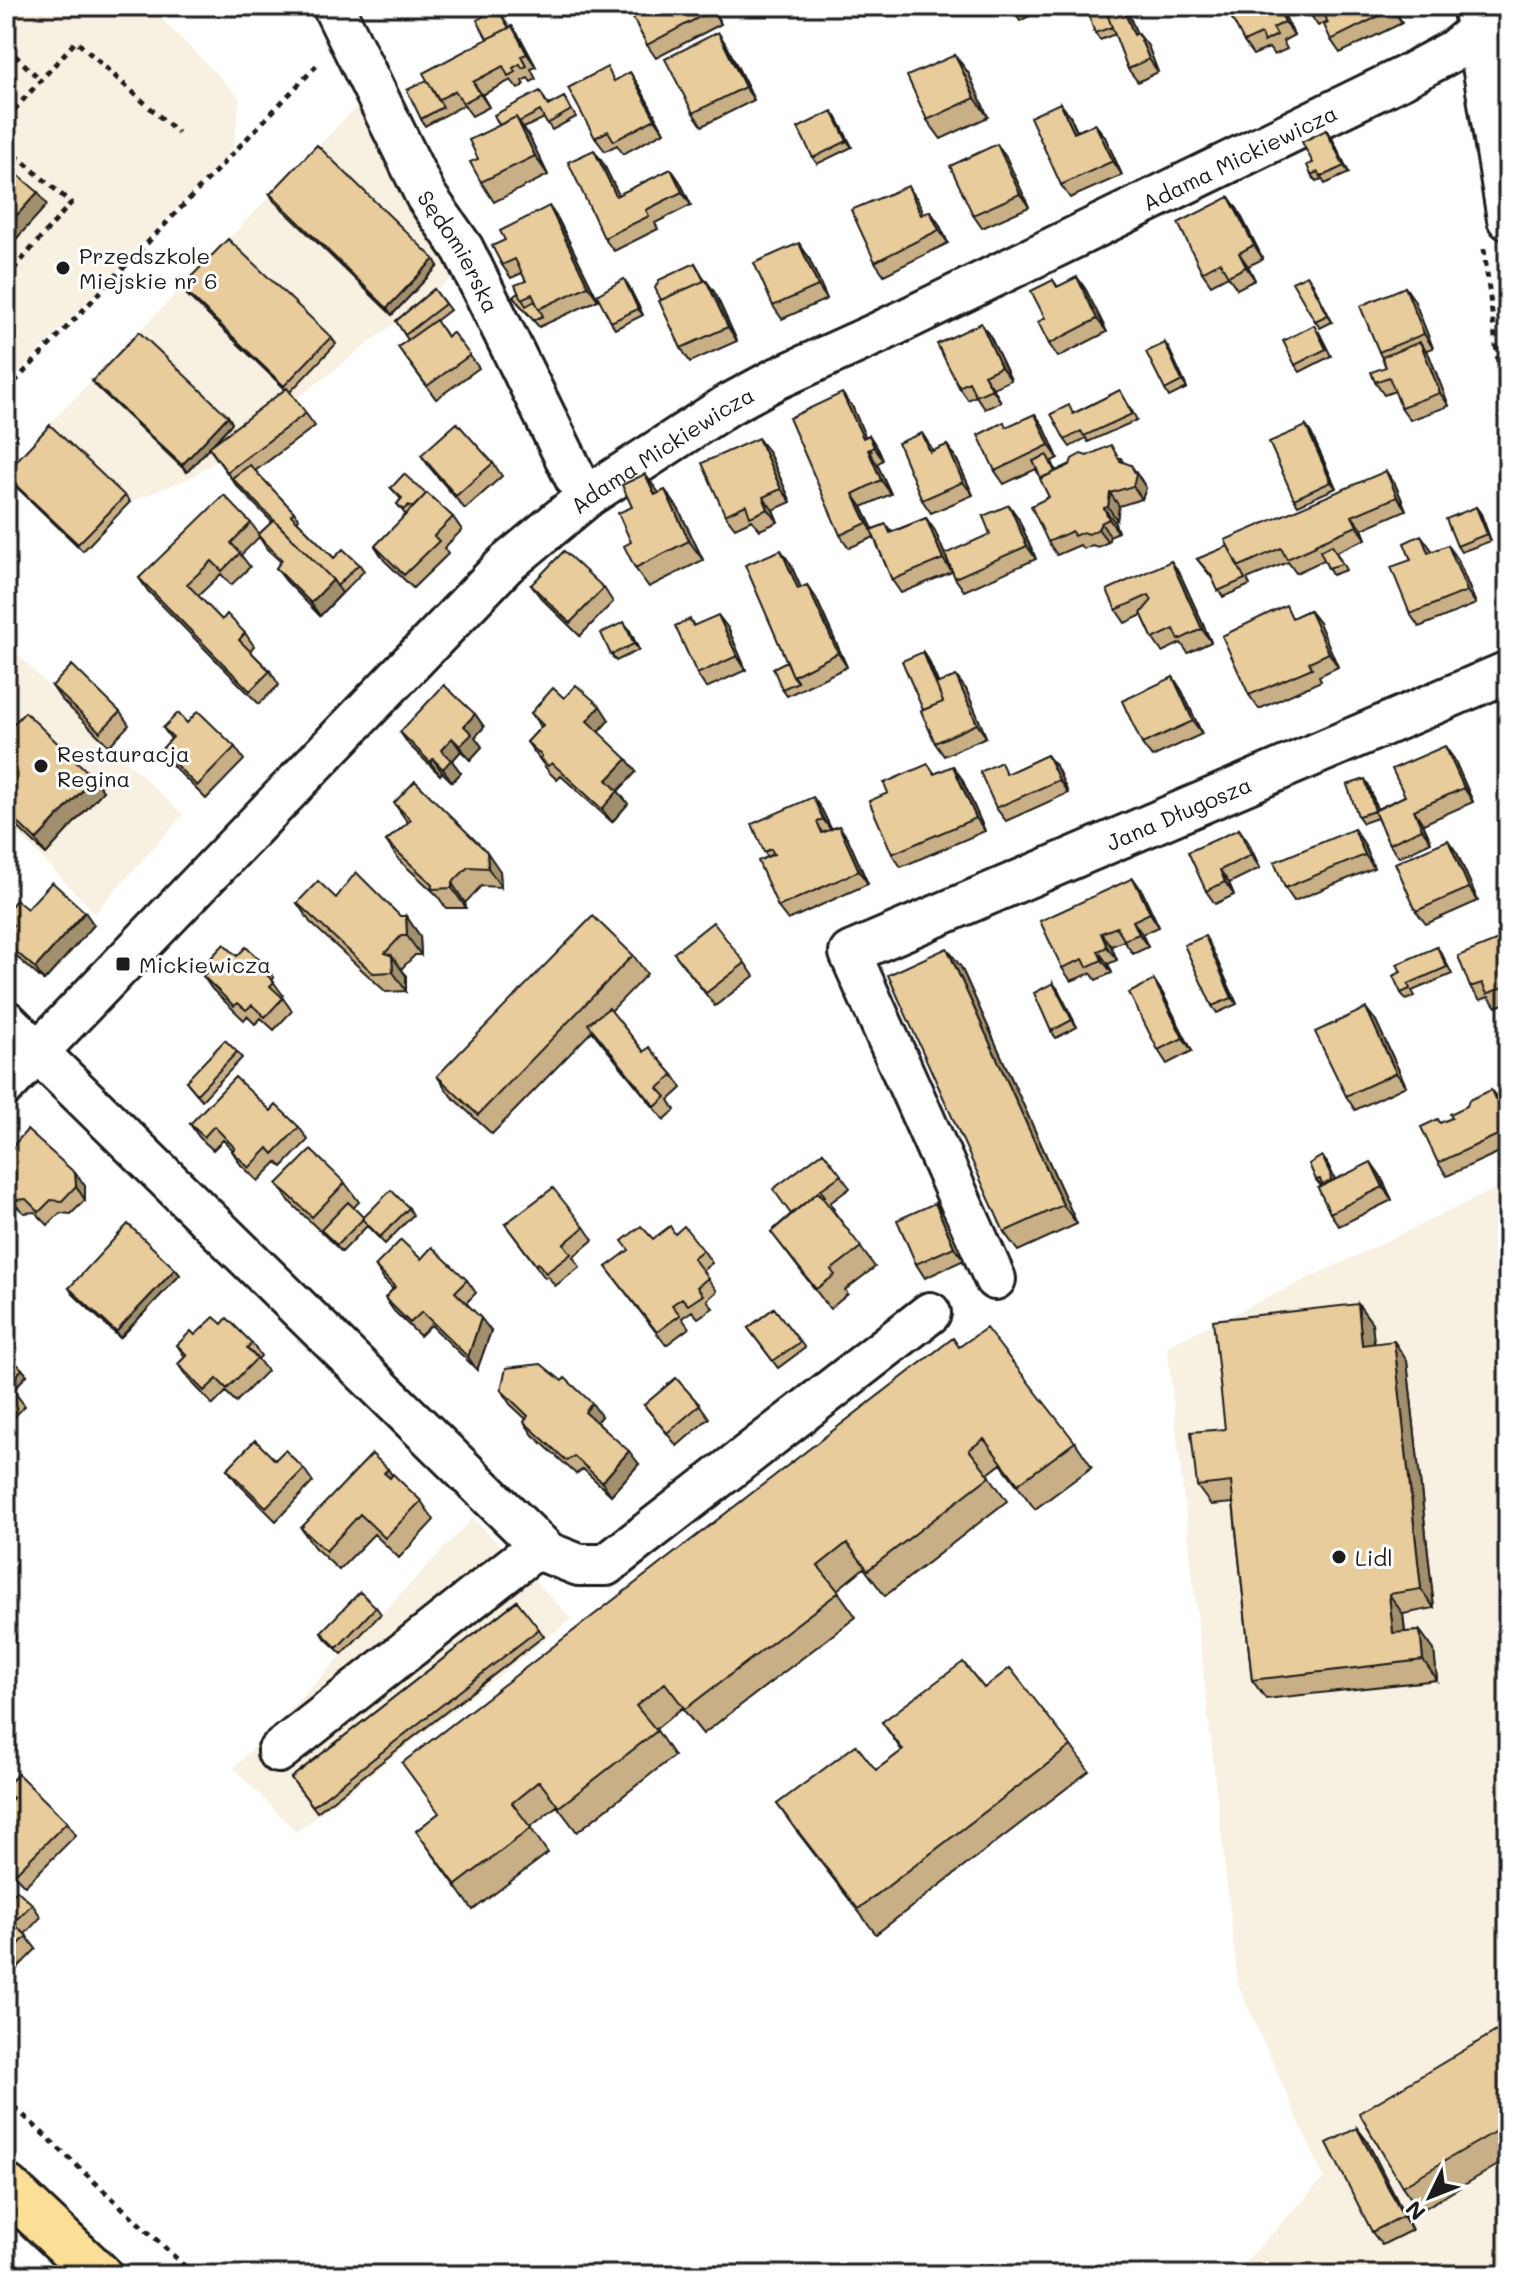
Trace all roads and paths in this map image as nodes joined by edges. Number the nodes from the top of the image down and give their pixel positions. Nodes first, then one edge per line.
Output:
1 (333, 6) edge
2 (1507, 6) edge
3 (1475, 20) edge
4 (6, 47) edge
5 (319, 62) dead end
6 (41, 80) junction
7 (6, 119) edge
8 (178, 133) dead end
9 (6, 147) edge
10 (1496, 232) edge
11 (6, 278) edge
12 (6, 391) edge
13 (1508, 442) edge
14 (588, 496) junction
15 (1508, 672) edge
16 (6, 1021) edge
17 (38, 1052) junction
18 (6, 1085) edge
19 (995, 1279) dead end
20 (930, 1313) dead end
21 (540, 1545) junction
22 (278, 1752) dead end
23 (6, 2099) edge
24 (6, 2187) edge
25 (99, 2275) edge
26 (194, 2275) edge

1 - 14 street, Sędomierska
2 - 3 street, Adama Mickiewicza
3 - 10 street
3 - 14 street, Adama Mickiewicza
4 - 6 path
5 - 12 path
6 - 7 path
6 - 8 path
9 - 11 path
10 - 13 path
14 - 17 street, Adama Mickiewicza
15 - 19 street, Jana Długosza
16 - 17 street
17 - 18 street, Adama Mickiewicza
17 - 21 street
20 - 21 street
21 - 22 street
23 - 26 path
24 - 25 main road

